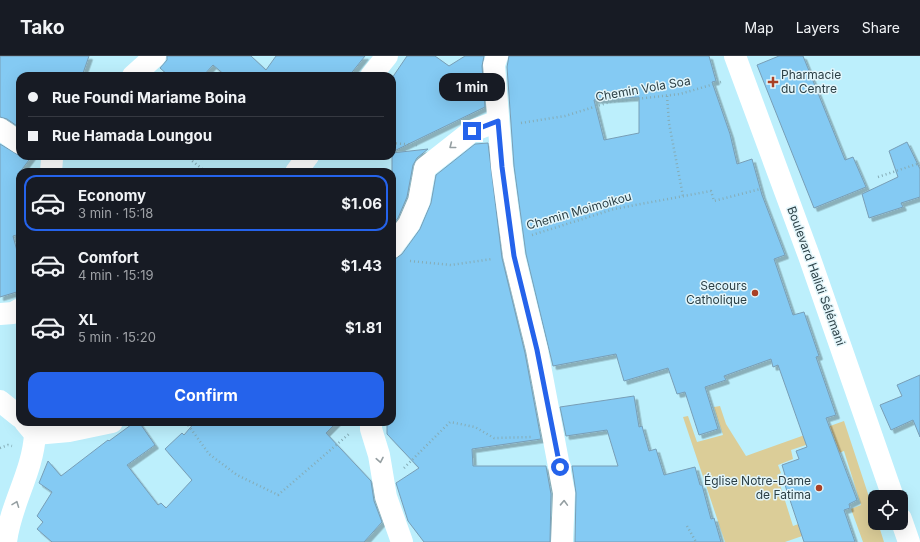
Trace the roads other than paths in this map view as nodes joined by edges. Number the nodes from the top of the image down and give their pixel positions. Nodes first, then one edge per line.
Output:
1 (155, 56) edge
2 (387, 56) edge
3 (497, 56) edge
4 (738, 65) edge
5 (137, 72) edge
6 (374, 72) edge
7 (499, 124) junction
8 (0, 129) edge
9 (16, 139) edge
10 (400, 254) edge
11 (16, 311) edge
12 (0, 314) edge
13 (0, 401) edge
14 (16, 414) edge
15 (93, 426) edge
16 (371, 426) edge
17 (30, 428) edge
18 (891, 490) edge
19 (904, 530) edge
20 (400, 541) edge
21 (6, 542) edge
22 (562, 542) edge
23 (908, 542) edge

1 - 5 street
2 - 6 street
3 - 7 street
4 - 18 street, Boulevard Halidi Sélémani
7 -> 10 street
22 -> 7 street
8 - 9 street
11 - 12 street
13 - 14 street
15 - 17 street
16 -> 20 street
21 -> 17 street
19 - 23 street

